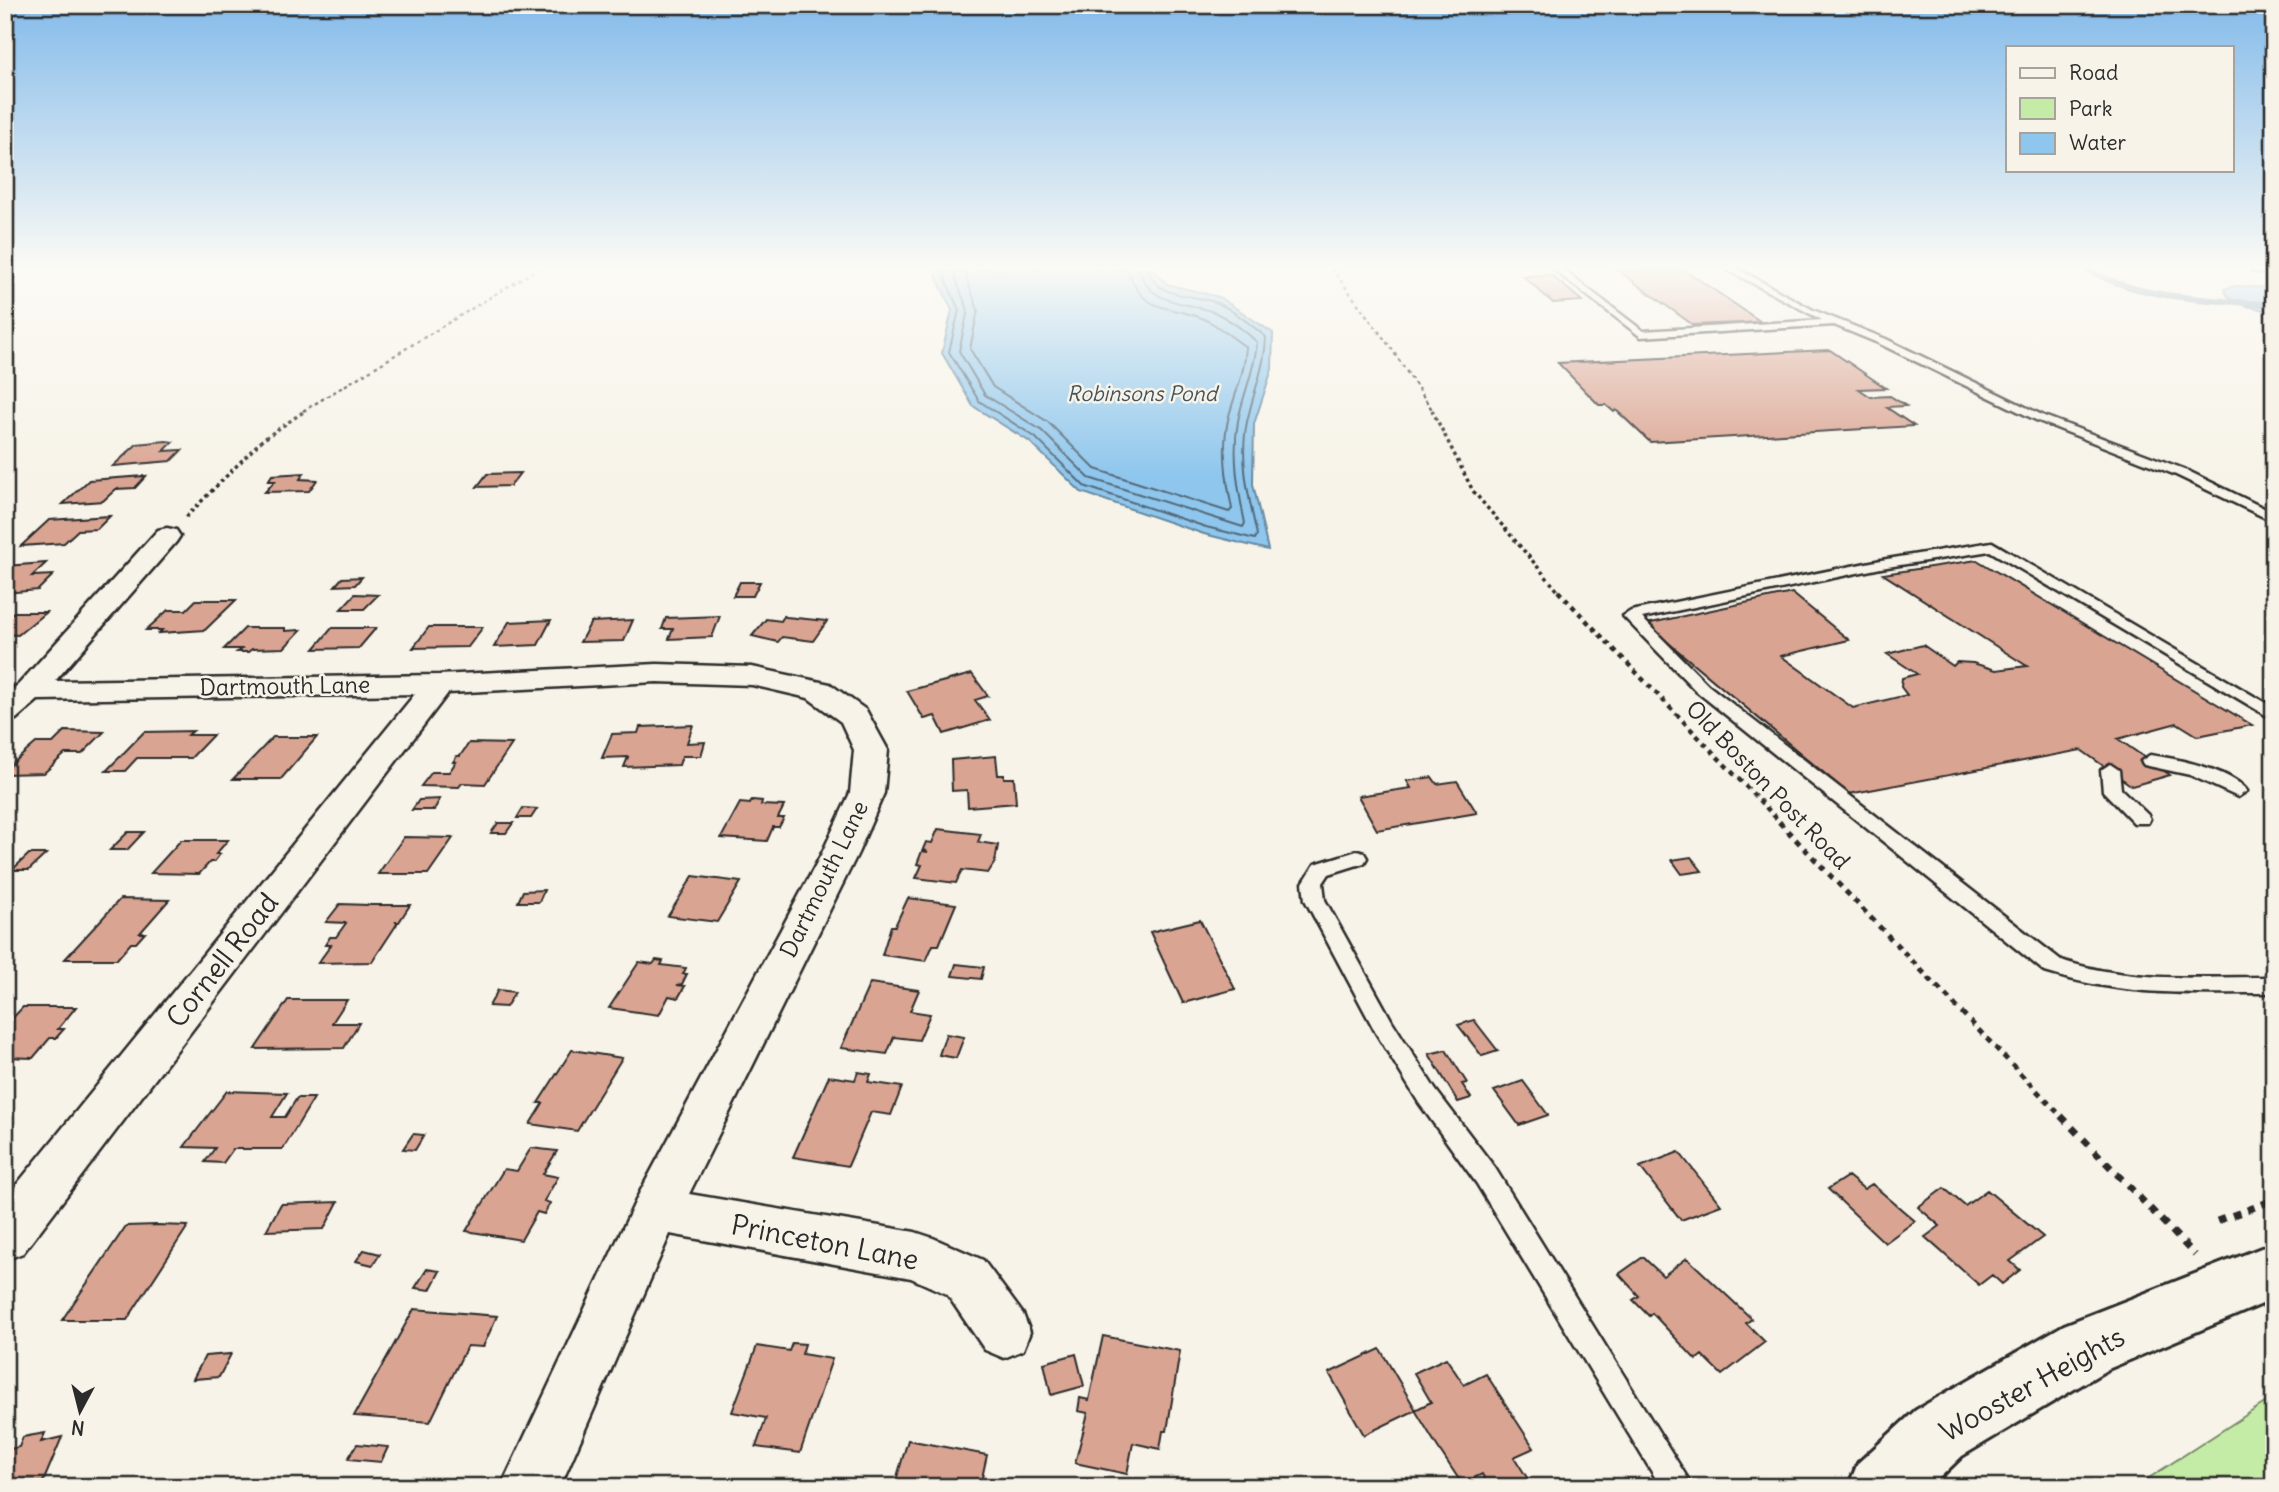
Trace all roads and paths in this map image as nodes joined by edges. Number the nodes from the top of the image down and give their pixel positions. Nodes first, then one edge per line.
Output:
1 (423, 339) edge
2 (1384, 339) edge
3 (1876, 339) edge
4 (2274, 518) edge
5 (167, 536) joint
6 (439, 684) junction
7 (18, 701) edge
8 (2274, 715) edge
9 (2150, 761) dead end
10 (2110, 770) dead end
11 (2238, 791) dead end
12 (2141, 819) dead end
13 (1357, 858) dead end
14 (2274, 985) edge
15 (2274, 1200) edge
16 (656, 1210) junction
17 (2217, 1221) dead end
18 (5, 1237) edge
19 (2250, 1280) edge
20 (1004, 1332) dead end
21 (530, 1487) edge
22 (1678, 1487) edge
23 (1882, 1487) edge

1 - 5 path
2 - 19 path, Old Boston Post Road
3 - 4 lane
5 - 7 street
6 - 7 street, Dartmouth Lane
6 - 16 street, Dartmouth Lane
6 - 18 street, Cornell Road
8 - 14 lane
9 - 11 lane
10 - 12 lane
13 - 22 lane
15 - 17 path
16 - 20 street, Princeton Lane
16 - 21 street, Dartmouth Lane
19 - 23 main road, Wooster Heights

